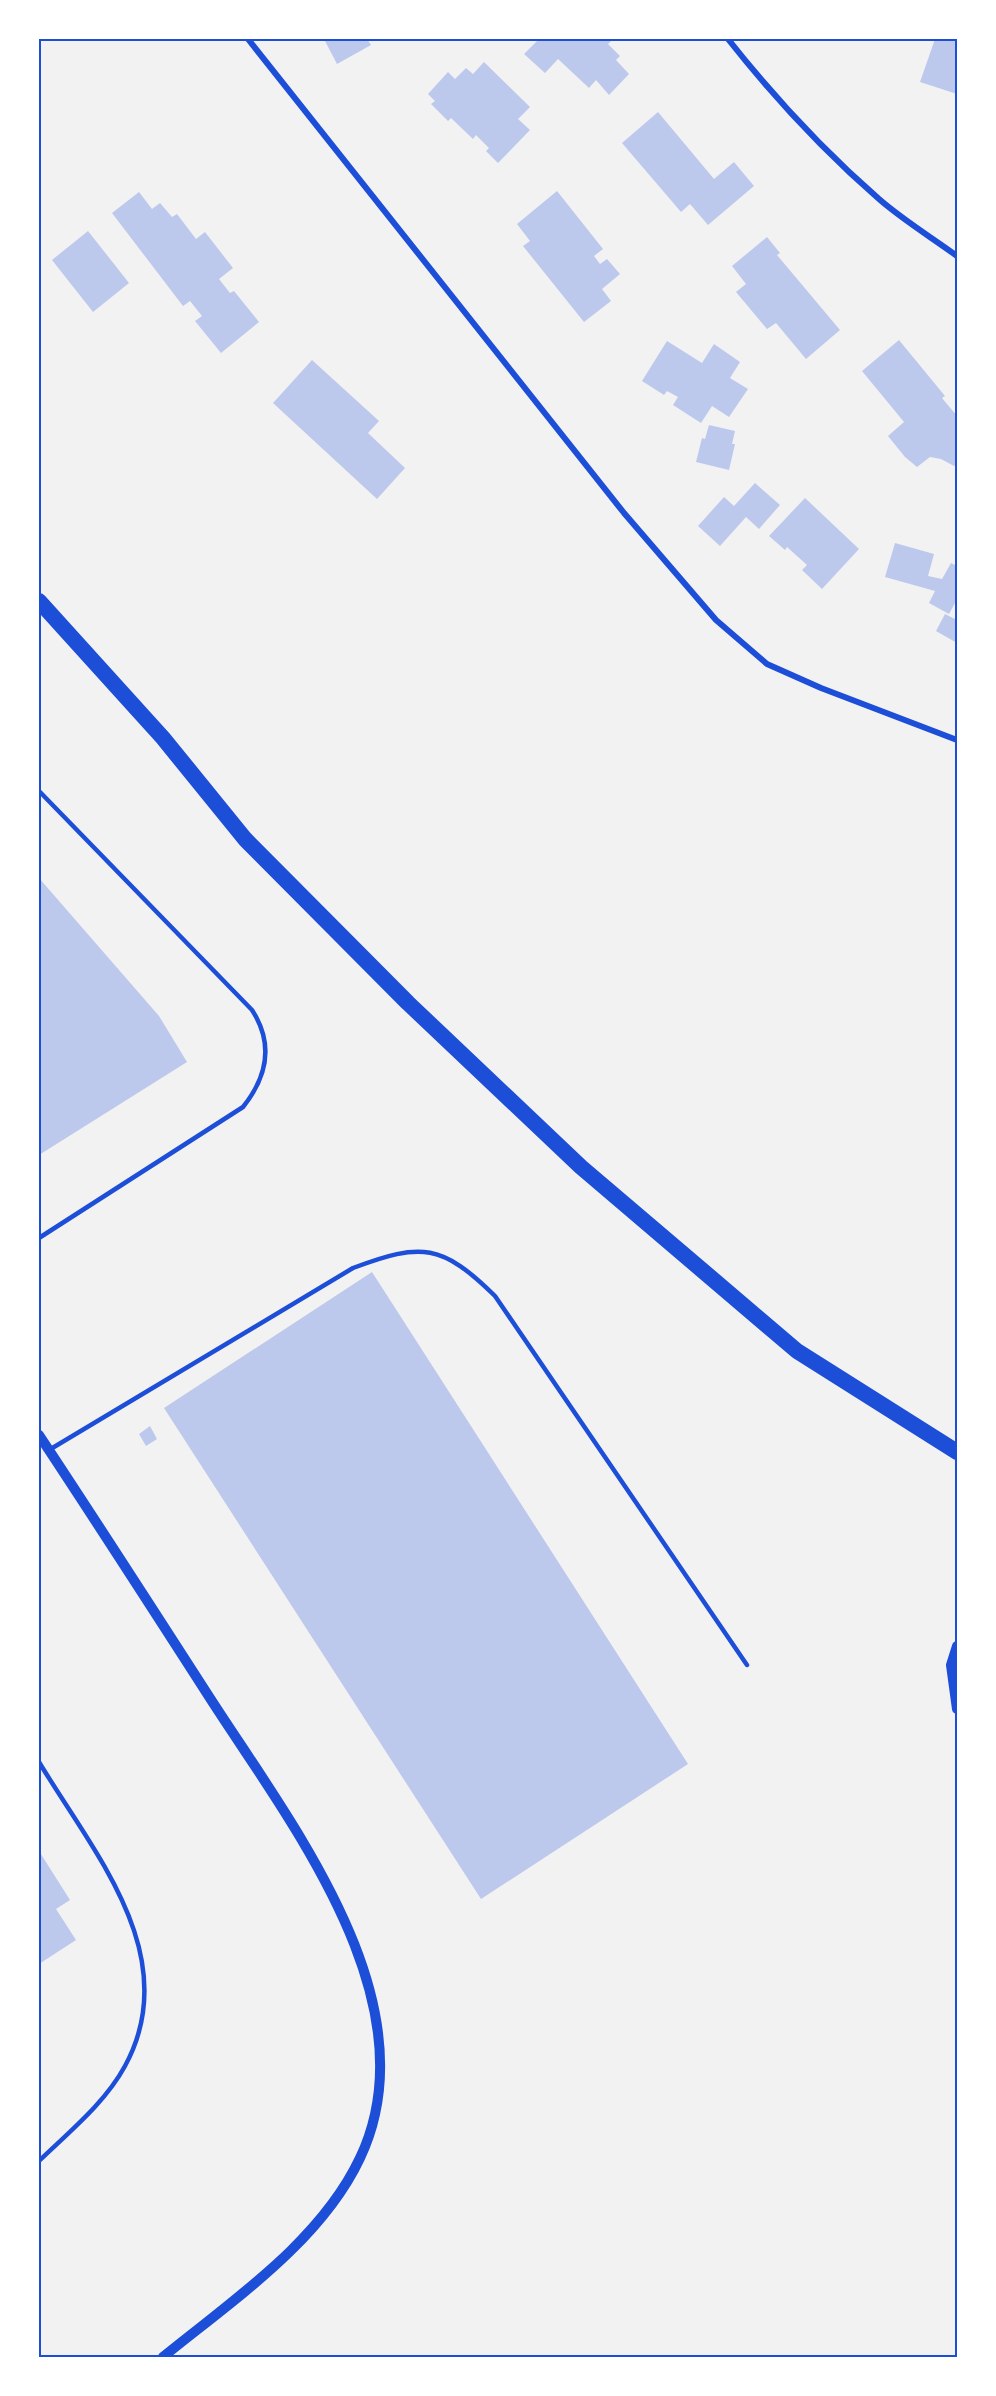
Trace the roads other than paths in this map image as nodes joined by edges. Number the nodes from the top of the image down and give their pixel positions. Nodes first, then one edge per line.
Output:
1 (248, 39) edge
2 (728, 39) edge
3 (957, 256) edge
4 (39, 601) edge
5 (957, 740) edge
6 (39, 791) edge
7 (39, 1238) edge
8 (39, 1435) edge
9 (49, 1450) junction
10 (957, 1452) edge
11 (957, 1646) edge
12 (747, 1665) dead end
13 (957, 1709) edge
14 (39, 1762) edge
15 (39, 2161) edge
16 (163, 2357) edge

1 - 5 street
2 - 3 street
4 - 10 highway
6 - 7 lane
8 - 9 street
9 - 12 lane
9 - 16 street
11 - 13 street
14 - 15 lane

